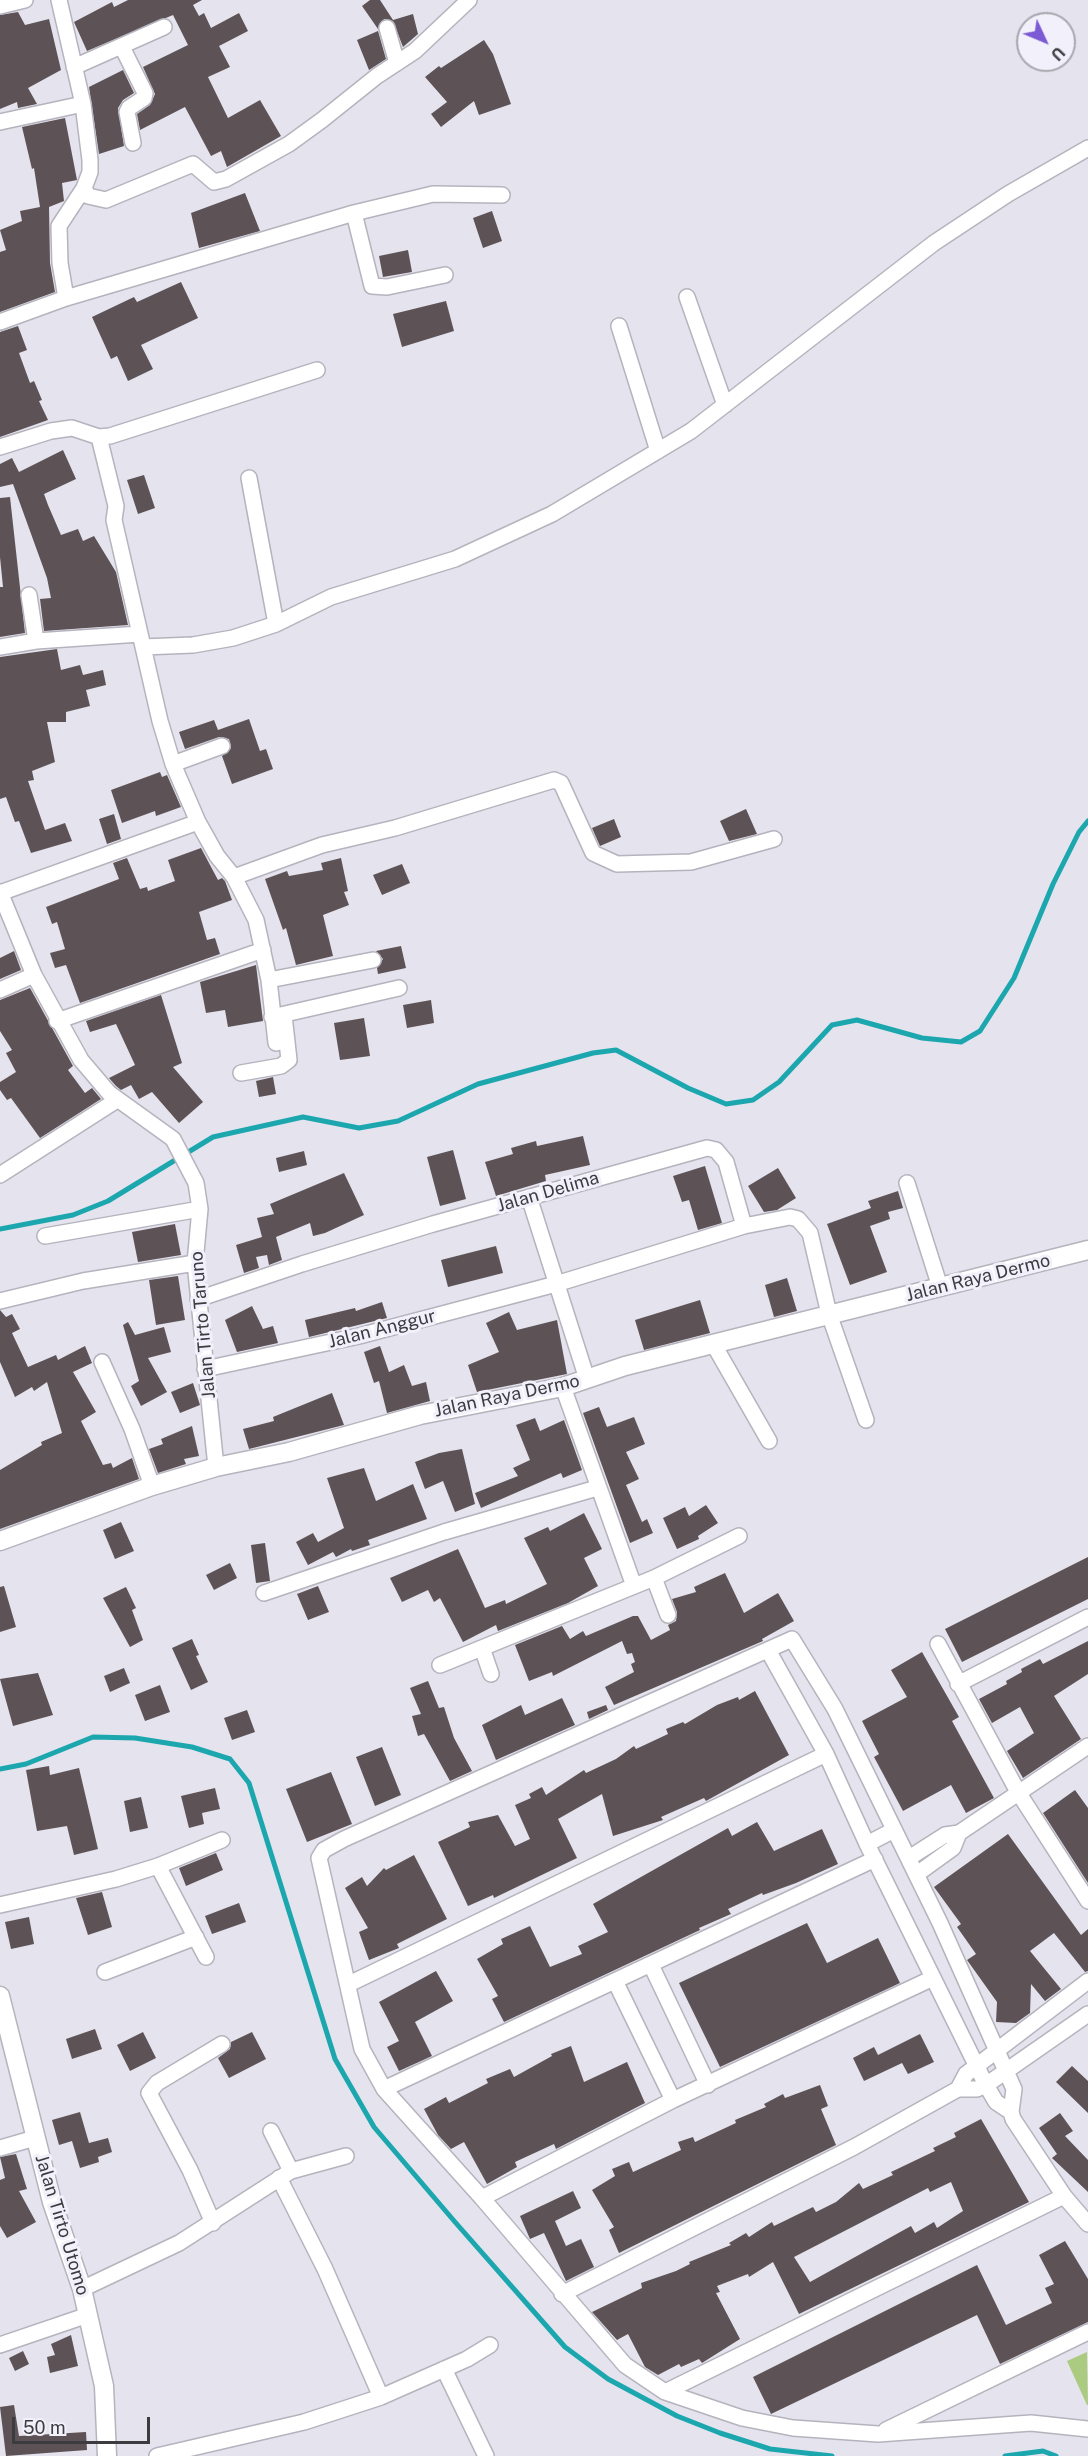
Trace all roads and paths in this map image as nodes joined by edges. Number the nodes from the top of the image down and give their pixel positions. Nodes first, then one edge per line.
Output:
1 (25, 0) edge
2 (59, 0) edge
3 (469, 0) edge
4 (0, 6) edge
5 (164, 27) dead end
6 (387, 28) dead end
7 (122, 46) junction
8 (397, 63) junction
9 (74, 67) junction
10 (84, 104) junction
11 (0, 122) edge
12 (133, 143) dead end
13 (1088, 148) edge
14 (84, 188) junction
15 (502, 195) dead end
16 (354, 213) junction
17 (445, 275) dead end
18 (687, 297) dead end
19 (66, 298) junction
20 (0, 322) edge
21 (619, 326) dead end
22 (317, 370) dead end
23 (725, 405) junction
24 (99, 437) junction
25 (0, 447) edge
26 (658, 451) junction
27 (249, 478) dead end
28 (29, 595) dead end
29 (276, 624) junction
30 (36, 641) junction
31 (142, 641) junction
32 (0, 647) edge
33 (222, 746) dead end
34 (173, 764) junction
35 (198, 822) junction
36 (774, 839) dead end
37 (234, 877) junction
38 (0, 893) edge
39 (263, 950) junction
40 (373, 960) dead end
41 (34, 975) junction
42 (268, 980) junction
43 (399, 988) dead end
44 (0, 990) edge
45 (278, 1016) junction
46 (57, 1021) junction
47 (276, 1043) dead end
48 (241, 1073) dead end
49 (117, 1100) junction
50 (0, 1176) edge
51 (907, 1183) dead end
52 (529, 1197) junction
53 (200, 1209) junction
54 (744, 1226) junction
55 (45, 1236) dead end
56 (1088, 1250) edge
57 (195, 1263) junction
58 (556, 1284) junction
59 (940, 1287) junction
60 (198, 1299) junction
61 (0, 1300) edge
62 (829, 1314) junction
63 (714, 1345) junction
64 (102, 1362) dead end
65 (206, 1369) junction
66 (587, 1379) junction
67 (563, 1386) junction
68 (866, 1420) dead end
69 (770, 1441) dead end
70 (216, 1467) junction
71 (152, 1486) junction
72 (597, 1488) junction
73 (739, 1536) dead end
74 (0, 1541) edge
75 (654, 1578) junction
76 (634, 1586) junction
77 (264, 1593) dead end
78 (668, 1614) dead end
79 (1088, 1617) edge
80 (938, 1644) dead end
81 (482, 1648) junction
82 (769, 1652) junction
83 (440, 1665) dead end
84 (490, 1674) dead end
85 (958, 1684) junction
86 (1088, 1746) edge
87 (826, 1754) junction
88 (1018, 1792) junction
89 (894, 1830) junction
90 (959, 1833) junction
91 (222, 1840) dead end
92 (867, 1844) junction
93 (909, 1858) junction
94 (875, 1859) junction
95 (158, 1866) junction
96 (917, 1874) junction
97 (1088, 1901) edge
98 (0, 1905) edge
99 (196, 1936) junction
100 (206, 1957) dead end
101 (651, 1965) junction
102 (105, 1971) dead end
103 (933, 1978) junction
104 (615, 1981) junction
105 (1088, 1981) edge
106 (349, 1983) junction
107 (0, 1996) edge
108 (1086, 2020) edge
109 (222, 2044) dead end
110 (997, 2051) junction
111 (976, 2066) junction
112 (1006, 2073) junction
113 (708, 2085) junction
114 (986, 2085) junction
115 (958, 2088) junction
116 (384, 2089) junction
117 (673, 2100) junction
118 (1011, 2112) junction
119 (271, 2131) dead end
120 (35, 2138) junction
121 (0, 2148) edge
122 (346, 2156) dead end
123 (285, 2174) junction
124 (1064, 2196) junction
125 (482, 2198) junction
126 (213, 2223) junction
127 (1088, 2224) edge
128 (82, 2289) junction
129 (562, 2294) junction
130 (88, 2315) junction
131 (1088, 2332) edge
132 (490, 2344) dead end
133 (0, 2346) edge
134 (444, 2369) junction
135 (665, 2392) junction
136 (381, 2397) junction
137 (1088, 2429) edge
138 (878, 2434) junction
139 (107, 2456) edge
140 (157, 2456) edge
141 (486, 2456) edge

1 - 4 street
2 - 9 street
3 - 8 street
5 - 7 street
6 - 8 street
7 - 9 street
7 - 12 street
8 - 14 street
9 - 10 street
10 - 11 street
10 - 14 street
13 - 23 street
14 - 19 street
15 - 16 street
16 - 17 street
16 - 19 street
18 - 23 street
19 - 20 street
21 - 26 street
22 - 24 street
23 - 26 street
24 - 25 street
24 - 31 street
26 - 29 street
27 - 29 street
28 - 30 street
29 - 31 street
30 - 31 street
30 - 32 street
31 - 34 street
33 - 34 street
34 - 35 street
35 - 37 street
35 - 38 street
36 - 37 street
37 - 39 street
38 - 41 street, Jalan Tirto Taruno
39 - 42 street
39 - 46 street
40 - 42 street
41 - 44 street
41 - 46 street, Jalan Tirto Taruno
42 - 45 street
43 - 45 street
45 - 47 street
45 - 48 street
46 - 49 street, Jalan Tirto Taruno
49 - 50 street
49 - 53 street, Jalan Tirto Taruno
51 - 59 street
52 - 54 street, Jalan Delima
52 - 58 street
52 - 60 street, Jalan Delima
53 - 55 street
53 - 57 street, Jalan Tirto Taruno
54 - 58 street, Jalan Anggur
54 - 62 street, Jalan Anggur
56 - 59 street, Jalan Raya Dermo
57 - 60 street, Jalan Tirto Taruno
57 - 61 street
58 - 65 street, Jalan Anggur
58 - 66 street
59 - 62 street, Jalan Raya Dermo
60 - 65 street, Jalan Tirto Taruno
62 - 63 street, Jalan Raya Dermo
62 - 68 street, Jalan Anggur
63 - 66 street, Jalan Raya Dermo
63 - 69 street
64 - 71 street
65 - 70 street, Jalan Tirto Taruno
66 - 67 street, Jalan Raya Dermo
67 - 70 street, Jalan Raya Dermo
67 - 72 street
70 - 71 street, Jalan Raya Dermo
71 - 74 street, Jalan Raya Dermo
72 - 76 street
72 - 77 street
73 - 75 street
75 - 76 street
75 - 78 street
76 - 81 street
79 - 85 street
80 - 85 street
81 - 83 street
81 - 84 street
82 - 87 street
82 - 89 street
82 - 106 street
85 - 88 street
86 - 88 street
87 - 92 street
87 - 106 street
88 - 90 street
88 - 97 street
89 - 92 street
89 - 93 street
90 - 93 street
90 - 96 street
91 - 95 street
92 - 94 street
93 - 96 street
94 - 101 street
94 - 103 street
95 - 98 street
95 - 99 street
96 - 110 street
99 - 100 street
99 - 102 street
101 - 104 street
101 - 113 street
103 - 111 street
103 - 113 street
104 - 116 street
104 - 117 street
105 - 110 street
106 - 116 street
107 - 120 street, Jalan Tirto Utomo
108 - 112 street
109 - 126 street
110 - 111 street
110 - 112 street
111 - 114 street
111 - 115 street
112 - 114 street
112 - 118 street
113 - 117 street
114 - 115 street
114 - 118 street
115 - 129 street
116 - 125 street
117 - 125 street
118 - 124 street
119 - 123 street
120 - 121 street
120 - 128 street, Jalan Tirto Utomo
122 - 123 street
123 - 126 street
123 - 136 street
124 - 127 street
124 - 135 street
125 - 129 street
126 - 128 street
128 - 130 street, Jalan Tirto Utomo
129 - 135 street
130 - 133 street
130 - 139 street, Jalan Tirto Utomo
131 - 138 street
132 - 134 street
134 - 136 street
134 - 141 street
135 - 138 street
136 - 140 street
137 - 138 street

